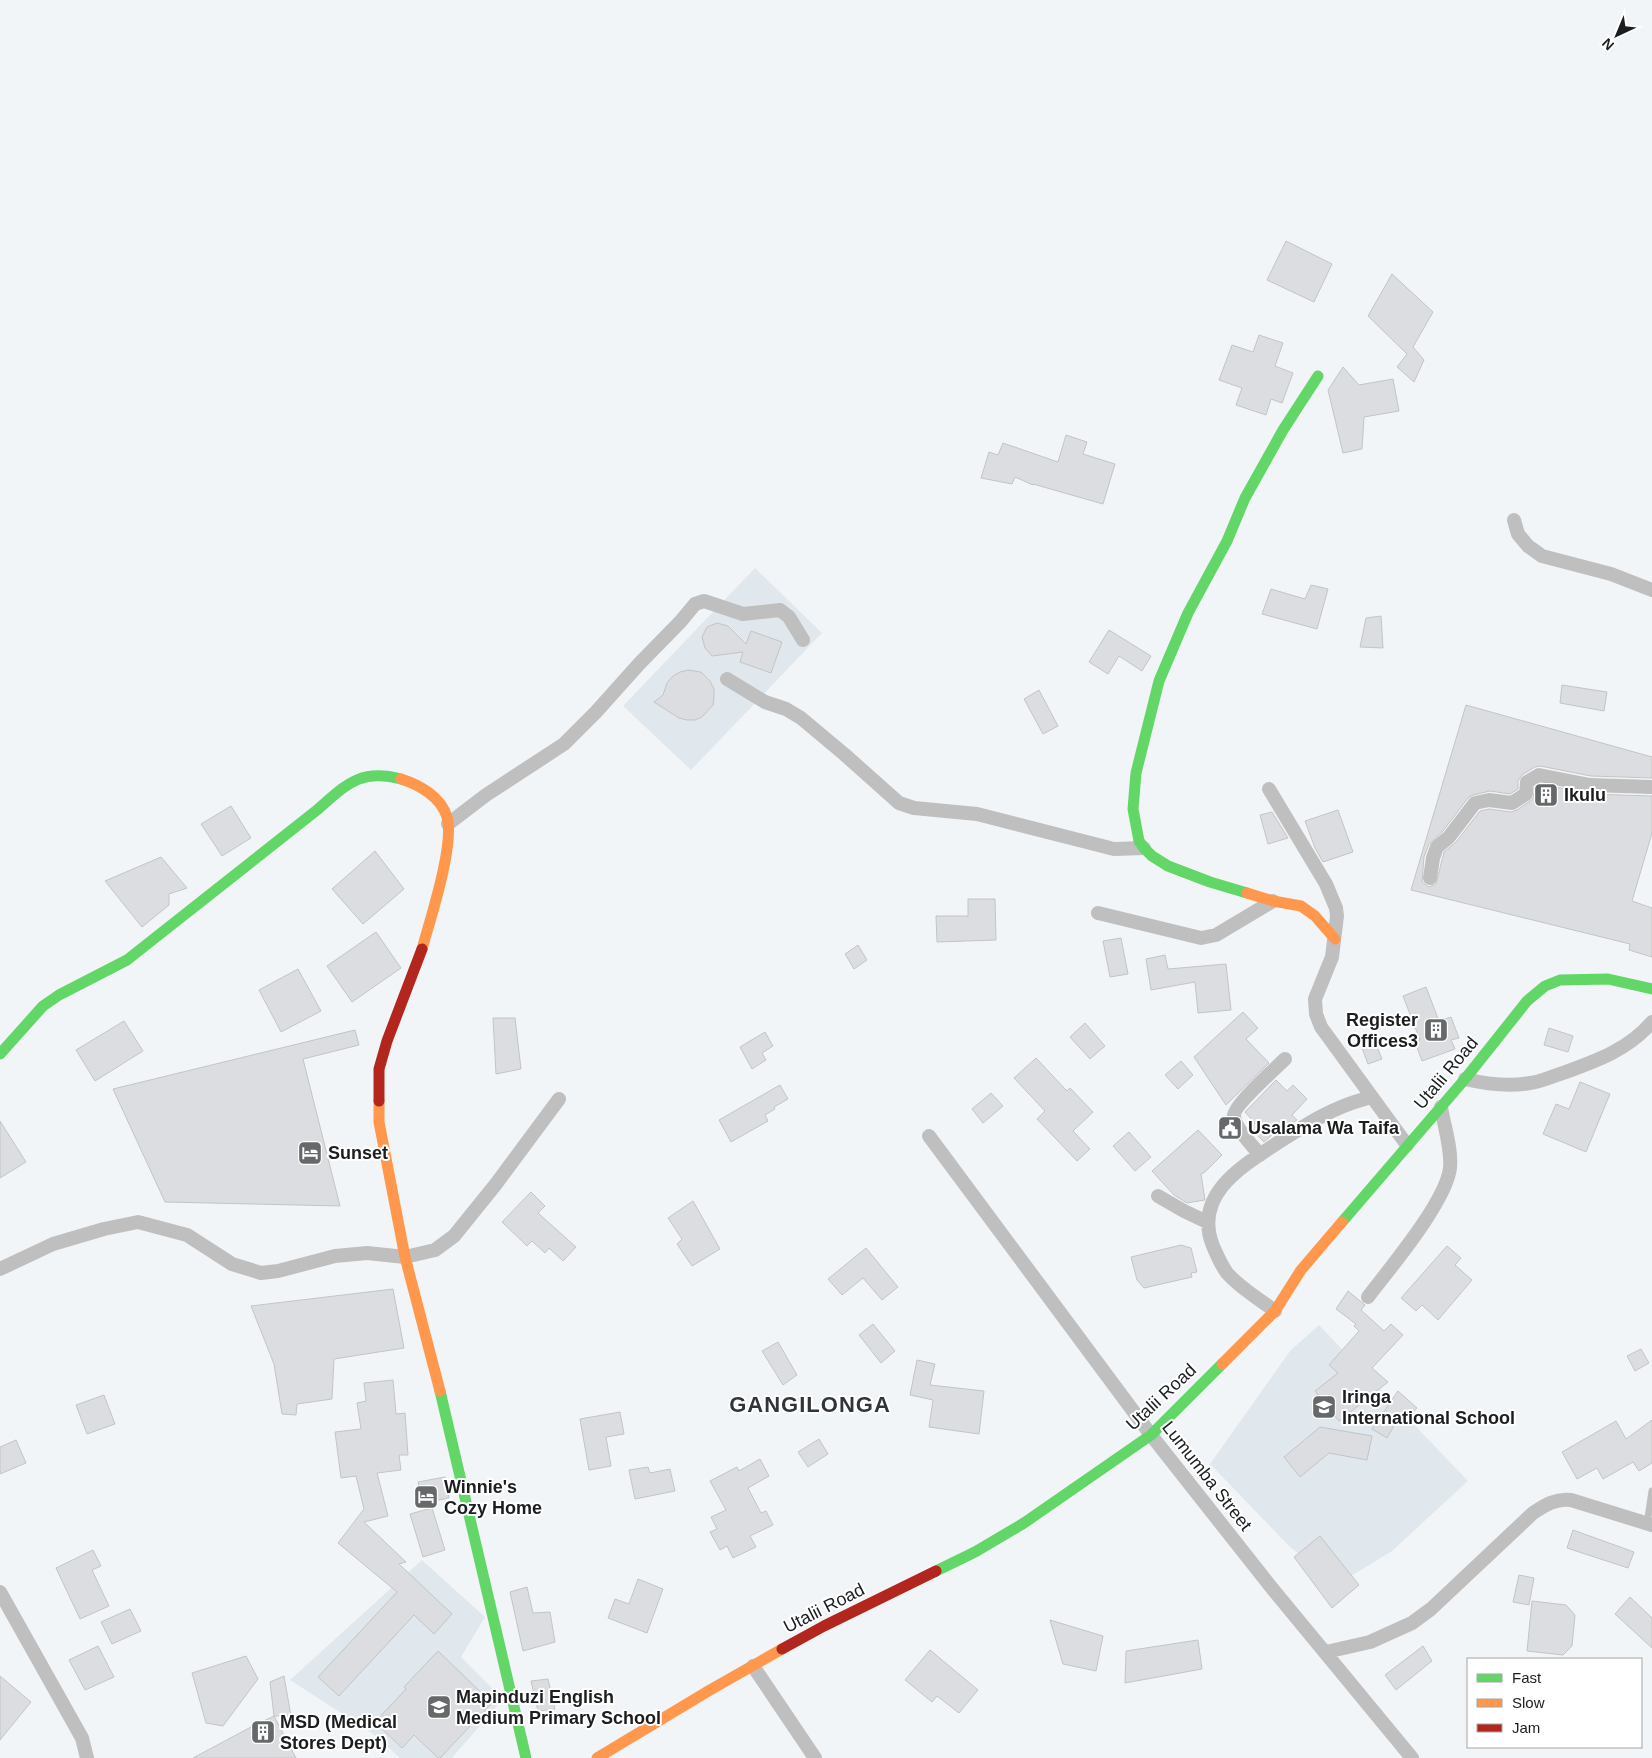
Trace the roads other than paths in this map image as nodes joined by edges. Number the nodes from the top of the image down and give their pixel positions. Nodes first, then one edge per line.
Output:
1 (1318, 376) dead end
2 (1514, 520) dead end
3 (1652, 590) edge
4 (803, 640) dead end
5 (727, 679) dead end
6 (1652, 788) edge
7 (1269, 789) dead end
8 (448, 824) junction
9 (1144, 848) junction
10 (1430, 878) dead end
11 (1274, 902) junction
12 (1098, 913) dead end
13 (1335, 939) junction
14 (1652, 988) edge
15 (1652, 1022) edge
16 (0, 1054) edge
17 (1286, 1058) dead end
18 (1465, 1079) junction
19 (1371, 1097) junction
20 (559, 1099) dead end
21 (1441, 1107) junction
22 (929, 1136) dead end
23 (1407, 1145) junction
24 (1260, 1155) junction
25 (1158, 1196) dead end
26 (1207, 1222) junction
27 (406, 1257) junction
28 (0, 1269) edge
29 (1368, 1296) dead end
30 (1274, 1311) junction
31 (1151, 1435) junction
32 (1652, 1491) edge
33 (1650, 1524) edge
34 (0, 1592) edge
35 (1326, 1652) junction
36 (753, 1666) junction
37 (87, 1758) edge
38 (526, 1758) edge
39 (597, 1758) edge
40 (815, 1758) edge
41 (1412, 1758) edge

1 - 9 street
2 - 3 street
4 - 8 street
5 - 9 street
6 - 10 street
7 - 13 street
8 - 16 street
8 - 27 street
9 - 11 street
11 - 12 street
11 - 13 street
13 - 19 street
14 - 18 street, Utalii Road
15 - 18 street
17 - 24 street
18 - 21 street, Utalii Road
19 - 23 street
19 - 24 street
20 - 27 street
21 - 23 street, Utalii Road
21 - 29 street
22 - 31 street, Lumumba Street
23 - 30 street, Utalii Road
24 - 26 street
25 - 26 street
26 - 30 street
27 - 28 street
27 - 38 street
30 - 31 street, Utalii Road
31 - 35 street, Lumumba Street
31 - 36 street, Utalii Road
32 - 33 lane
33 - 35 street
34 - 37 street
35 - 41 street, Lumumba Street
36 - 39 street, Utalii Road
36 - 40 street

